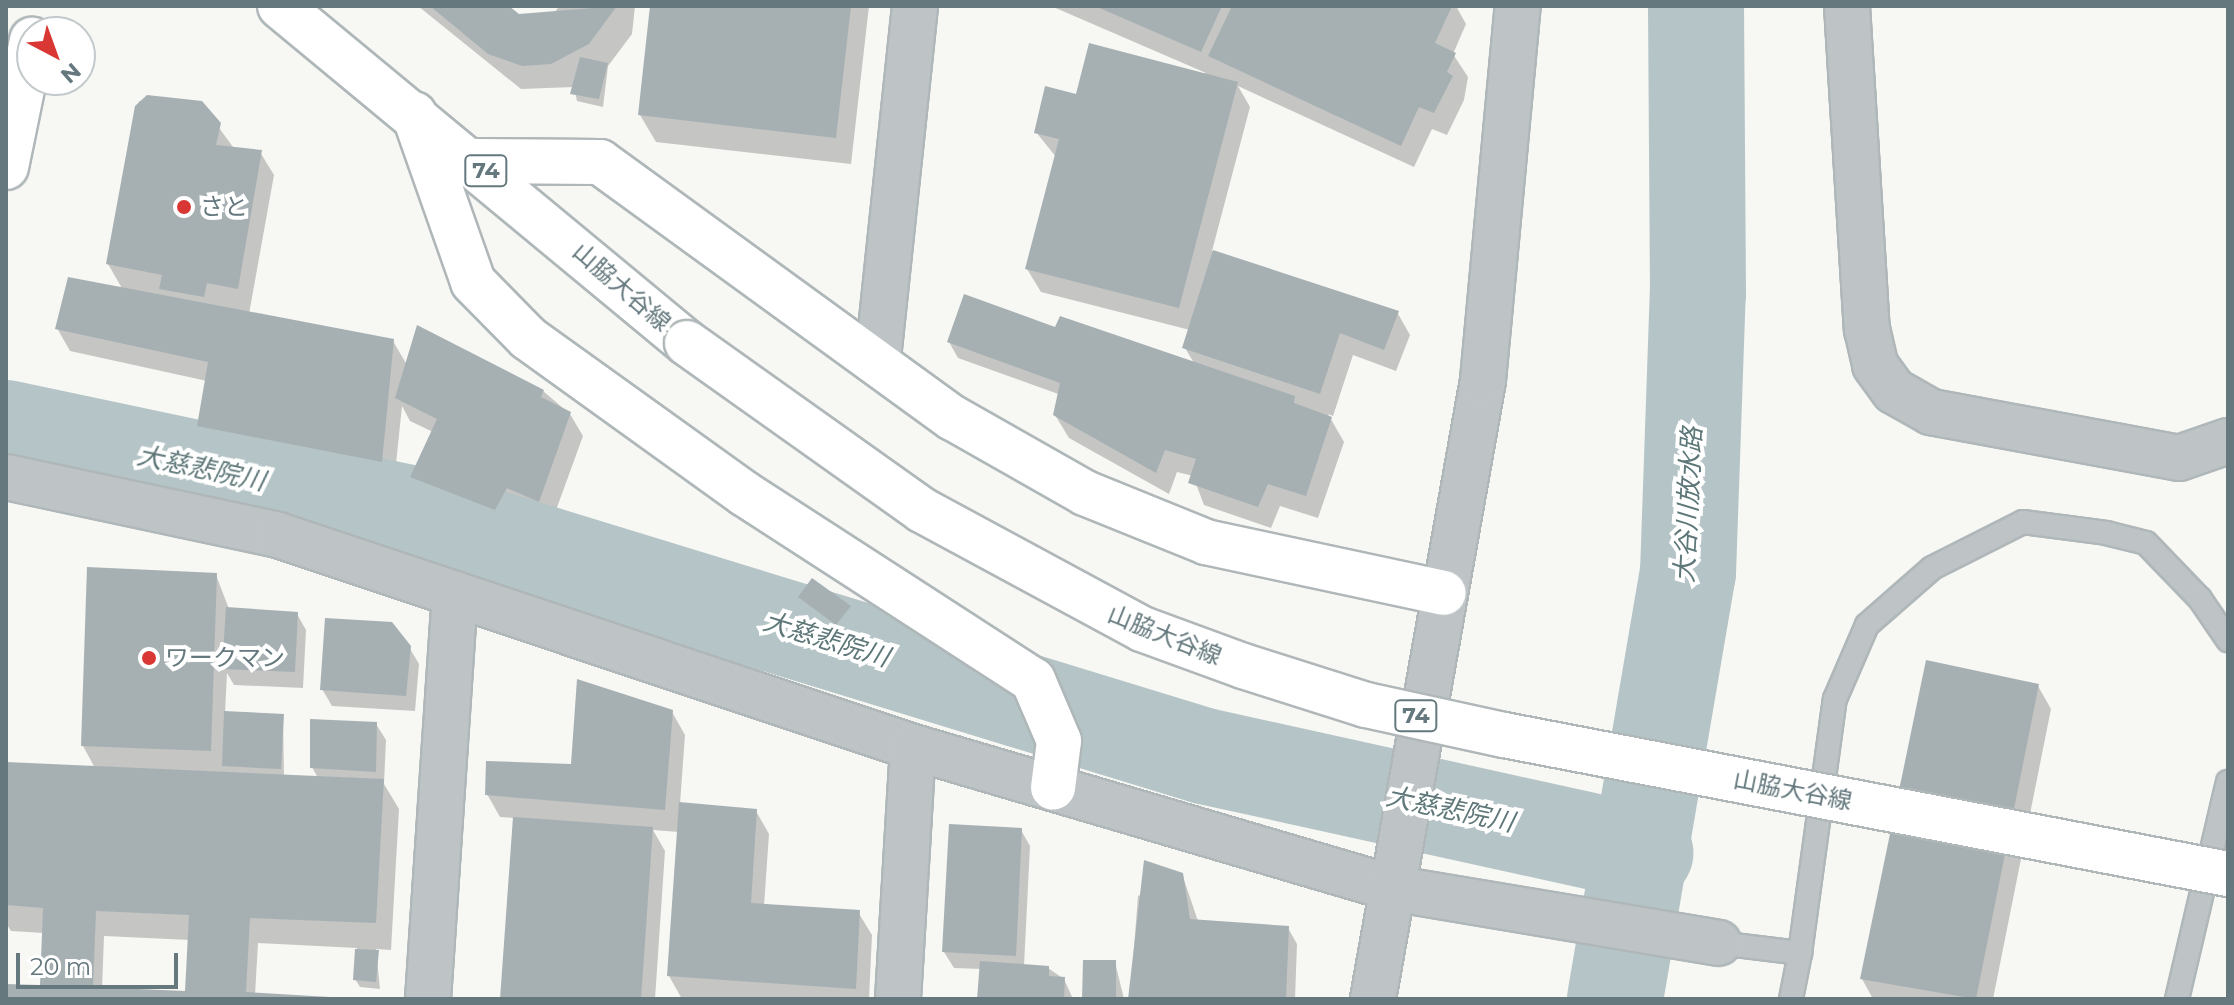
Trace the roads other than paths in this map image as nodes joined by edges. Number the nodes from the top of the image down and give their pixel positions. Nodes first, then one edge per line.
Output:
1 (280, 6) edge
2 (915, 6) edge
3 (1518, 6) edge
4 (1847, 6) edge
5 (21, 96) edge
6 (414, 114) junction
7 (474, 161) junction
8 (6, 167) edge
9 (878, 358) junction
10 (2228, 441) edge
11 (6, 477) edge
12 (1444, 593) junction
13 (455, 594) junction
14 (2228, 640) edge
15 (913, 747) junction
16 (2228, 782) edge
17 (1053, 788) junction
18 (1393, 874) junction
19 (2228, 874) edge
20 (1718, 943) joint
21 (1800, 953) junction
22 (428, 999) edge
23 (898, 999) edge
24 (1373, 999) edge
25 (1791, 999) edge
26 (2177, 999) edge

1 - 6 main road, 山脇大谷線 / 74
2 - 9 street
3 - 12 street
4 - 10 street
5 - 8 main road
6 - 7 main road, 山脇大谷線 / 74
6 - 17 main road
7 - 9 main road
7 - 19 main road, 山脇大谷線 / 74, bridge
9 - 12 main road
11 - 13 street
12 - 18 street
13 - 15 street
13 - 22 street
14 - 21 lane
15 - 17 street
15 - 23 street
16 - 26 lane
17 - 18 street
18 - 20 street
18 - 24 street
20 - 21 lane
21 - 25 lane

